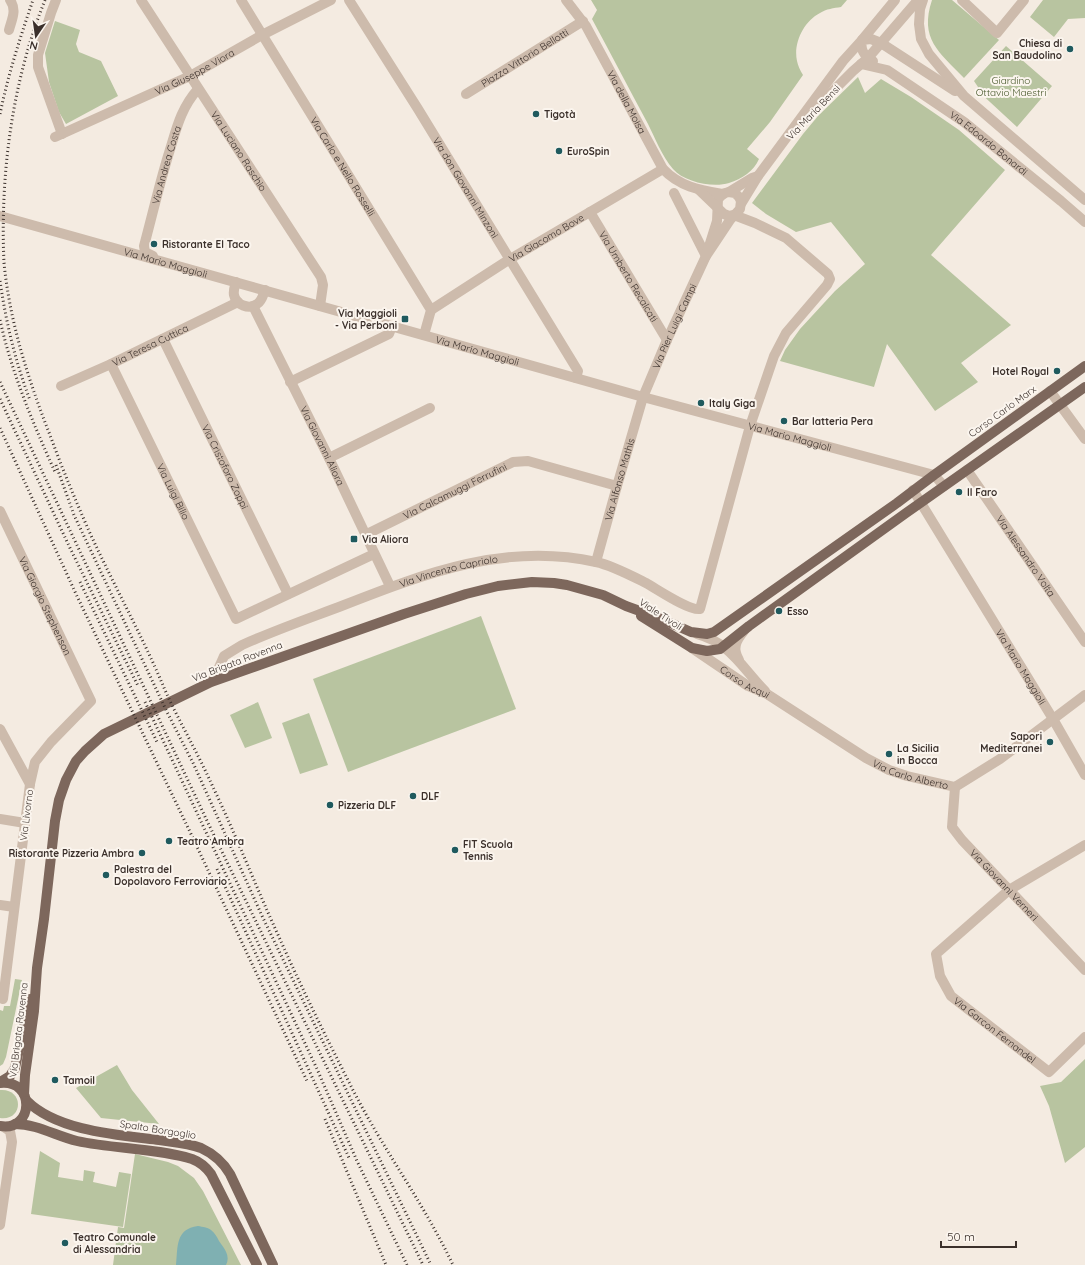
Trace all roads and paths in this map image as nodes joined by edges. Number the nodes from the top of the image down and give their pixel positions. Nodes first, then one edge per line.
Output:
1 (10, 0) edge
2 (56, 0) edge
3 (141, 0) edge
4 (241, 0) edge
5 (331, 0) edge
6 (349, 0) edge
7 (566, 0) edge
8 (895, 0) edge
9 (918, 0) edge
10 (923, 0) edge
11 (962, 0) edge
12 (1024, 0) edge
13 (583, 21) junction
14 (9, 30) dead end
15 (262, 35) junction
16 (862, 40) junction
17 (881, 43) junction
18 (865, 61) junction
19 (190, 76) junction
20 (198, 88) junction
21 (466, 94) dead end
22 (964, 96) junction
23 (783, 143) junction
24 (663, 169) junction
25 (758, 176) junction
26 (699, 190) junction
27 (674, 193) dead end
28 (726, 193) junction
29 (1085, 200) edge
30 (741, 205) junction
31 (718, 208) junction
32 (590, 212) junction
33 (734, 215) junction
34 (3, 217) edge
35 (1085, 222) edge
36 (755, 223) junction
37 (706, 256) junction
38 (510, 259) junction
39 (168, 263) junction
40 (236, 282) junction
41 (265, 290) junction
42 (238, 302) junction
43 (253, 306) junction
44 (320, 306) junction
45 (431, 310) junction
46 (392, 326) junction
47 (424, 335) junction
48 (163, 339) junction
49 (667, 340) junction
50 (111, 364) junction
51 (1085, 366) edge
52 (576, 378) junction
53 (290, 382) junction
54 (61, 386) dead end
55 (1085, 387) edge
56 (1050, 391) junction
57 (643, 396) junction
58 (1060, 405) junction
59 (430, 408) dead end
60 (750, 426) junction
61 (1085, 440) edge
62 (329, 458) junction
63 (967, 470) junction
64 (934, 475) junction
65 (616, 486) junction
66 (944, 486) junction
67 (913, 490) junction
68 (921, 503) junction
69 (0, 511) edge
70 (365, 535) junction
71 (374, 554) junction
72 (596, 562) junction
73 (390, 586) junction
74 (288, 594) junction
75 (626, 606) junction
76 (750, 626) junction
77 (697, 634) junction
78 (1085, 642) edge
79 (724, 647) junction
80 (692, 648) junction
81 (743, 667) junction
82 (211, 682) junction
83 (767, 694) junction
84 (1085, 695) edge
85 (91, 701) joint
86 (1053, 719) junction
87 (1, 733) edge
88 (1085, 775) edge
89 (30, 784) junction
90 (955, 787) junction
91 (0, 819) edge
92 (25, 823) junction
93 (1085, 845) edge
94 (1009, 890) junction
95 (0, 905) edge
96 (14, 907) junction
97 (37, 968) junction
98 (1085, 970) edge
99 (1, 998) edge
100 (1085, 1037) edge
101 (0, 1082) edge
102 (26, 1097) junction
103 (15, 1124) junction
104 (2, 1127) edge
105 (0, 1225) edge
106 (257, 1265) edge
107 (273, 1265) edge

1 - 14 street
2 - 19 street, Via Giuseppe Viora
3 - 19 street, Via Luciano Raschio
4 - 15 street, Via Carlo e Nello Rosselli
5 - 15 street, Via Giuseppe Viora
6 - 38 street, Via don Giovanni Minzoni
7 - 13 street, Via della Moisa
8 - 16 street, Via Maria Bensi
9 - 17 street, Via Maria Bensi
10 - 22 street, Via Edoardo Bonardi
11 - 12 street
13 - 21 street, Piazza Vittorio Bellotti
13 - 24 street, Via della Moisa
15 - 19 street, Via Giuseppe Viora
15 - 45 street, Via Carlo e Nello Rosselli
16 - 17 street, Via Edoardo Bonardi
16 - 18 street
16 - 23 street, Via Maria Bensi
17 - 18 street, Via Maria Bensi
17 - 22 street, Via Edoardo Bonardi
18 - 23 street, Via Maria Bensi
18 - 35 street, Via Edoardo Bonardi
19 - 20 street, Via Luciano Raschio
20 - 39 street, Via Andrea Costa
20 - 44 street, Via Luciano Raschio
22 - 29 street, Via Edoardo Bonardi
23 - 25 street
24 - 26 street, Via della Moisa
24 - 32 street, Via Giacomo Bove
25 - 28 street
25 - 30 street
26 - 28 street, Via della Moisa
26 - 31 street, Via della Moisa
27 - 37 street
28 - 30 street
28 - 31 street
30 - 33 street
30 - 36 street
31 - 33 street
31 - 37 street, Via Pier Luigi Campi
32 - 38 street, Via Giacomo Bove
32 - 49 street, Via Umberto Recalcati
33 - 36 street
33 - 37 street, Via Pier Luigi Campi
34 - 39 street, Via Mario Maggioli
36 - 60 street
37 - 49 street, Via Pier Luigi Campi
38 - 45 street, Via Giacomo Bove
38 - 52 street, Via don Giovanni Minzoni
39 - 40 street, Via Mario Maggioli
40 - 41 street, Via Mario Maggioli
40 - 42 street
41 - 43 street
41 - 44 street, Via Mario Maggioli
42 - 43 street
42 - 48 street, Via Teresa Cuttica
43 - 53 street, Via Giovanni Aliora
44 - 46 street, Via Mario Maggioli
45 - 47 street
46 - 47 street, Via Mario Maggioli
46 - 53 street
47 - 52 street, Via Mario Maggioli
48 - 50 street, Via Teresa Cuttica
48 - 74 street, Via Cristoforo Zoppi
49 - 57 street, Via Pier Luigi Campi
50 - 54 street, Via Teresa Cuttica
50 - 74 street, Via Luigi Bilio
51 - 56 main road, Corso Carlo Marx
52 - 57 street, Via Mario Maggioli
53 - 62 street, Via Giovanni Aliora
55 - 58 main road
56 - 58 street
56 - 64 main road, Corso Carlo Marx
57 - 60 street, Via Mario Maggioli
57 - 65 street, Via Alfonso Mathis
58 - 61 street
58 - 63 main road
59 - 62 street
60 - 64 street, Via Mario Maggioli
60 - 72 street, Via Vincenzo Capriolo
62 - 70 street, Via Giovanni Aliora
63 - 66 main road
63 - 78 street, Via Alessandro Volta
64 - 66 street
64 - 67 main road
65 - 70 street, Via Calcamuggi Ferrufini
65 - 72 street, Via Alfonso Mathis
66 - 68 main road, Viale Tivoli
67 - 68 street, Via Mario Maggioli
67 - 77 main road
68 - 76 main road, Viale Tivoli
68 - 86 street, Via Mario Maggioli
69 - 85 street, Via Giorgio Stephenson
70 - 71 street, Via Giovanni Aliora
71 - 73 street, Via Giovanni Aliora
71 - 74 street
72 - 73 street, Via Vincenzo Capriolo
73 - 82 street, Via Vincenzo Capriolo
75 - 77 main road, Viale Tivoli
75 - 80 main road, Viale Tivoli
75 - 82 main road, Via Brigata Ravenna
76 - 79 main road, Viale Tivoli
76 - 81 street, Corso Acqui
77 - 79 street, Corso Acqui
79 - 80 main road, Viale Tivoli
79 - 81 street, Corso Acqui
80 - 83 street, Corso Acqui
81 - 83 street, Corso Acqui
82 - 97 main road, Via Brigata Ravenna
83 - 90 street, Via Carlo Alberto
84 - 86 street
85 - 89 street, Via Livorno
86 - 88 street, Via Mario Maggioli
86 - 90 street, Via Carlo Alberto
87 - 89 street
89 - 92 street, Via Livorno
90 - 94 street, Via Giovanni Verneri
91 - 92 street
92 - 96 street, Via Livorno
93 - 94 street, Via Garcon Fernandel
94 - 98 street, Via Giovanni Verneri
94 - 100 street, Via Garcon Fernandel
95 - 96 street
96 - 99 street, Via Livorno
97 - 101 main road, Via Brigata Ravenna
97 - 102 main road, Via Brigata Ravenna
101 - 102 main road, Spalto Borgoglio
102 - 103 main road, Via Brigata Ravenna
102 - 107 main road, Spalto Borgoglio
103 - 104 main road
103 - 106 main road
104 - 105 street

